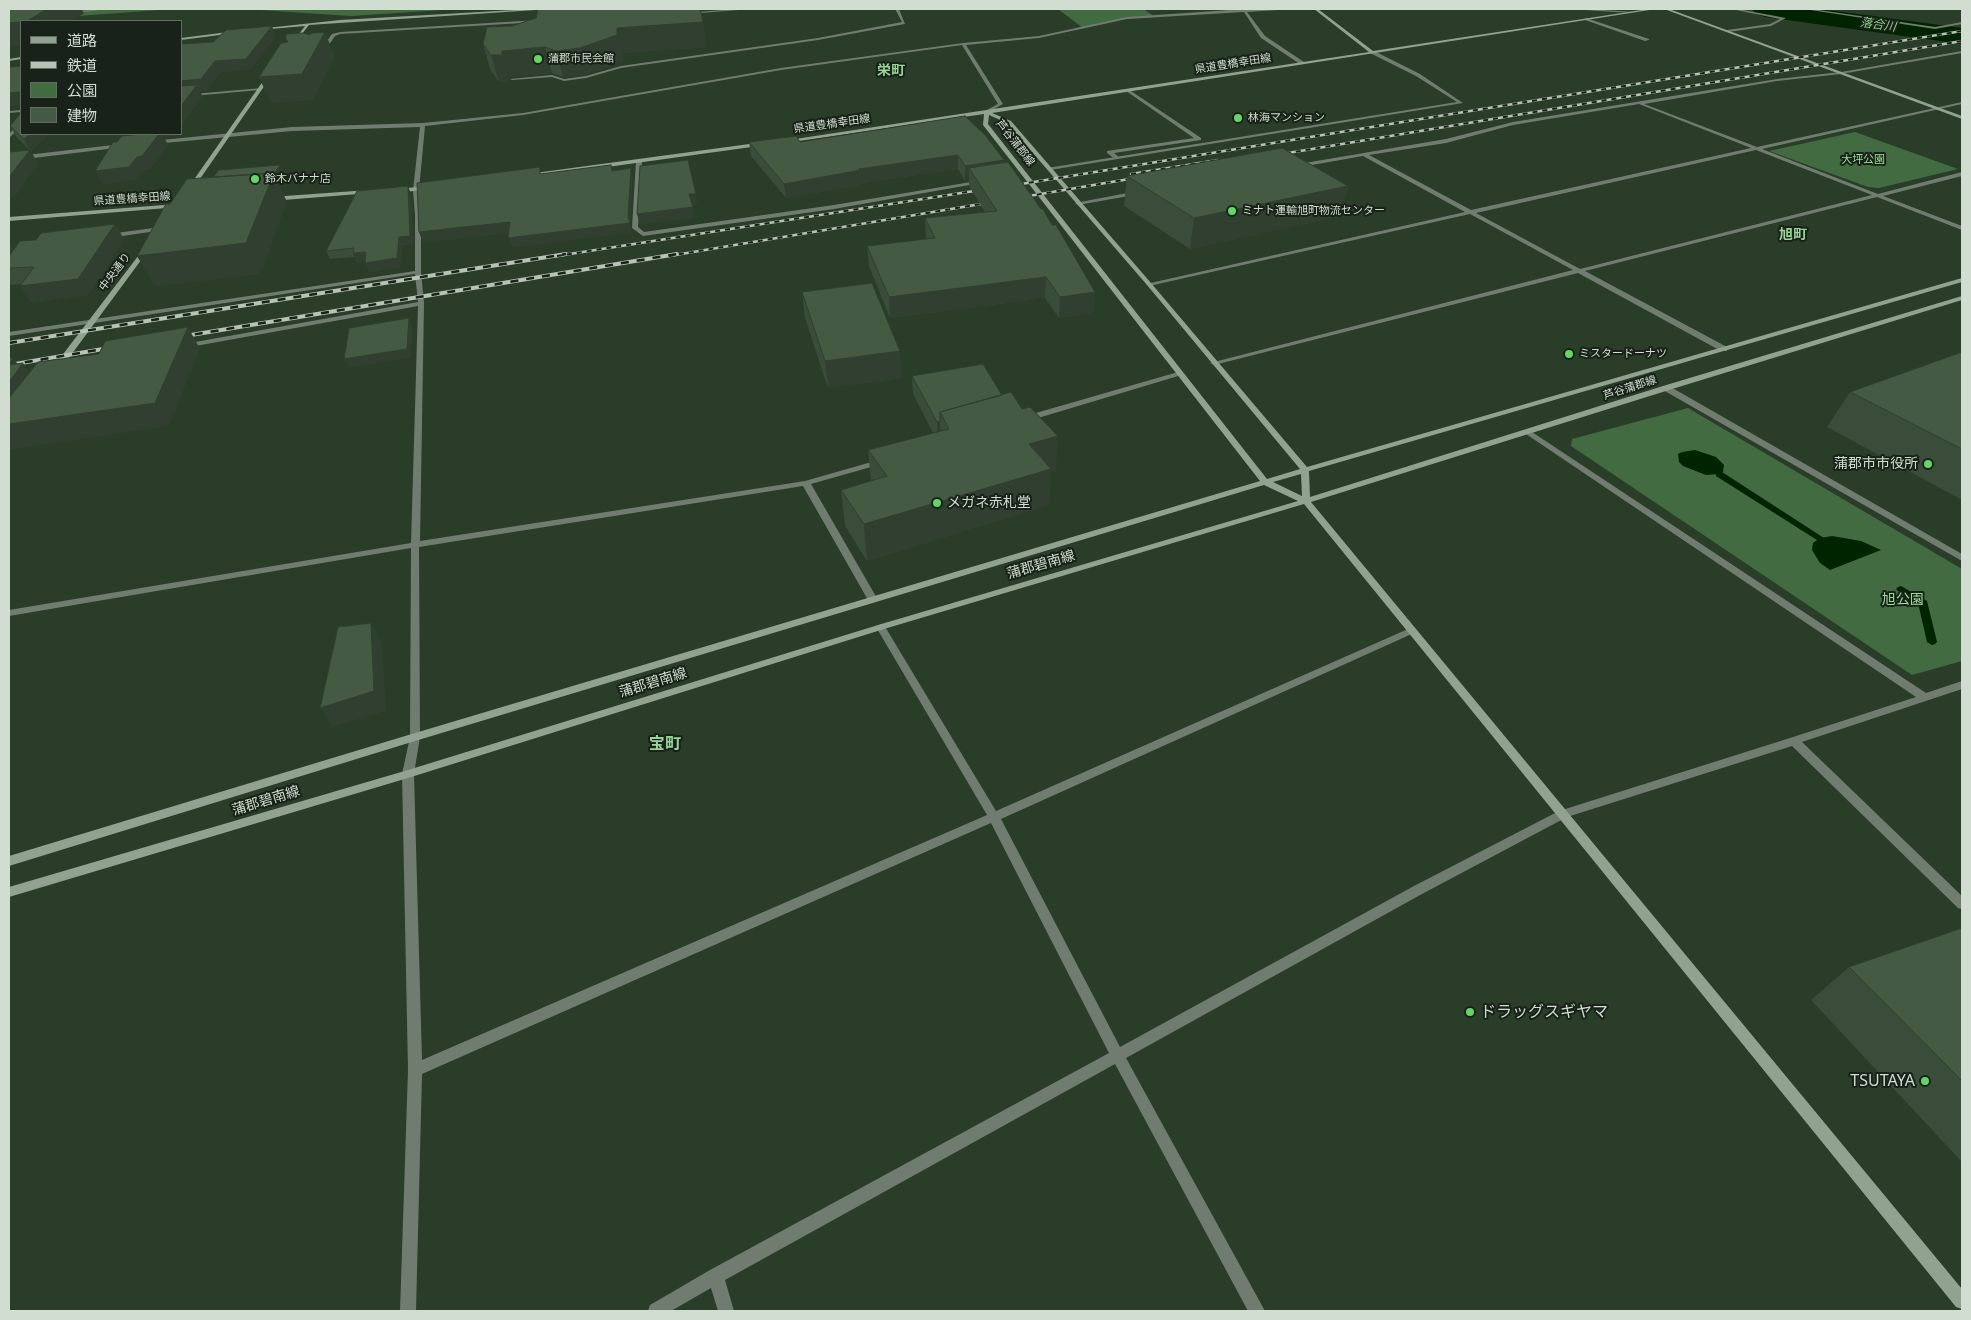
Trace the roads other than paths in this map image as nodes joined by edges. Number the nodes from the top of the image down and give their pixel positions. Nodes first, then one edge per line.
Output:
1 (105, 9) edge
2 (549, 9) edge
3 (750, 9) edge
4 (897, 9) edge
5 (1279, 9) edge
6 (1316, 9) edge
7 (1570, 9) edge
8 (1654, 9) edge
9 (1666, 9) edge
10 (1733, 9) edge
11 (1806, 9) edge
12 (1244, 10) junction
13 (1631, 12) junction
14 (67, 13) dead end
15 (682, 13) edge
16 (1586, 19) junction
17 (548, 20) edge
18 (1962, 23) edge
19 (308, 24) junction
20 (1935, 28) junction
21 (254, 30) edge
22 (1953, 30) dead end
23 (245, 31) edge
24 (1728, 31) junction
25 (182, 38) edge
26 (1647, 40) dead end
27 (963, 44) junction
28 (292, 45) edge
29 (1372, 52) junction
30 (1962, 52) edge
31 (317, 58) edge
32 (1302, 63) junction
33 (276, 66) edge
34 (1841, 73) junction
35 (512, 79) edge
36 (260, 89) junction
37 (1128, 90) junction
38 (182, 96) edge
39 (1640, 103) junction
40 (1962, 103) edge
41 (1938, 109) junction
42 (987, 112) junction
43 (1962, 118) edge
44 (20, 125) edge
45 (423, 125) junction
46 (228, 134) junction
47 (9, 137) edge
48 (781, 141) edge
49 (772, 142) edge
50 (152, 143) edge
51 (133, 145) edge
52 (1757, 148) junction
53 (1362, 154) junction
54 (1117, 158) junction
55 (9, 159) edge
56 (639, 161) junction
57 (1050, 168) junction
58 (1284, 168) edge
59 (1962, 174) edge
60 (532, 175) edge
61 (1026, 175) junction
62 (1016, 177) edge
63 (987, 181) edge
64 (435, 187) edge
65 (416, 190) junction
66 (389, 191) edge
67 (380, 192) edge
68 (1146, 192) edge
69 (1878, 195) junction
70 (266, 199) edge
71 (1078, 203) junction
72 (188, 205) edge
73 (179, 206) junction
74 (1470, 213) junction
75 (173, 214) edge
76 (9, 219) edge
77 (167, 221) edge
78 (1962, 228) edge
79 (161, 229) junction
80 (105, 237) edge
81 (155, 237) edge
82 (150, 244) edge
83 (418, 272) junction
84 (1580, 272) junction
85 (1962, 280) edge
86 (1149, 284) junction
87 (1962, 298) edge
88 (421, 303) junction
89 (91, 322) junction
90 (9, 334) edge
91 (180, 347) edge
92 (1724, 349) junction
93 (1214, 363) junction
94 (65, 368) edge
95 (55, 370) junction
96 (1181, 374) junction
97 (48, 375) edge
98 (1666, 388) junction
99 (1012, 423) edge
100 (1528, 432) junction
101 (890, 458) edge
102 (1305, 470) junction
103 (1265, 482) junction
104 (806, 483) junction
105 (1306, 501) junction
106 (415, 546) junction
107 (1962, 558) edge
108 (873, 600) junction
109 (9, 613) edge
110 (881, 627) junction
111 (1411, 631) junction
112 (1962, 685) edge
113 (1924, 697) junction
114 (415, 737) junction
115 (1794, 741) junction
116 (408, 774) junction
117 (1563, 814) junction
118 (994, 818) junction
119 (9, 861) edge
120 (9, 892) edge
121 (1962, 904) edge
122 (1118, 1056) junction
123 (415, 1070) junction
124 (716, 1276) junction
125 (1962, 1301) edge
126 (408, 1311) edge
127 (656, 1311) edge
128 (726, 1311) edge
129 (1257, 1311) edge

1 - 14 street
2 - 19 main road
3 - 15 street
4 - 35 street
5 - 12 street
6 - 29 main road
7 - 13 street
8 - 13 main road, 県道豊橋幸田線
9 - 24 main road
10 - 24 street
11 - 20 street
12 - 27 street
12 - 32 street
13 - 16 main road, 県道豊橋幸田線
16 - 26 street
16 - 29 main road, 県道豊橋幸田線
17 - 31 street
18 - 20 street
19 - 21 main road
19 - 28 main road
20 - 22 street
23 - 25 main road
24 - 34 main road
27 - 42 street
27 - 45 street
29 - 32 main road, 県道豊橋幸田線
29 - 54 street
30 - 34 street
32 - 37 main road, 県道豊橋幸田線
33 - 36 main road
34 - 39 street
34 - 41 main road
36 - 38 street
36 - 46 main road
37 - 42 main road, 県道豊橋幸田線
37 - 54 street
39 - 52 street
39 - 53 street
40 - 41 street
41 - 43 main road
41 - 52 street
42 - 48 main road, 県道豊橋幸田線
42 - 57 main road, 芦谷蒲郡線
42 - 61 main road, 芦谷蒲郡線
44 - 47 street
45 - 46 street
45 - 65 street
46 - 50 street
46 - 73 main road
49 - 56 main road
51 - 55 street
52 - 69 street
52 - 74 street
53 - 58 street
53 - 74 street
54 - 57 street
56 - 60 main road
56 - 63 street
57 - 71 main road, 芦谷蒲郡線
59 - 69 street
61 - 62 street
61 - 96 main road, 芦谷蒲郡線
64 - 65 main road
65 - 66 main road
65 - 83 street
67 - 70 main road
68 - 71 street
69 - 78 street
69 - 84 street
71 - 86 main road, 芦谷蒲郡線
72 - 73 main road, 県道豊橋幸田線
73 - 75 main road
73 - 76 main road, 県道豊橋幸田線
74 - 84 street
74 - 86 street
77 - 79 main road
79 - 80 street
79 - 81 main road
82 - 89 main road, 中央通り
83 - 88 street
83 - 89 street
84 - 92 street
84 - 93 street
85 - 92 main road, 芦谷蒲郡線
86 - 93 main road, 芦谷蒲郡線
87 - 98 main road, 芦谷蒲郡線
88 - 91 street
88 - 106 street
89 - 90 street
89 - 95 main road, 中央通り
92 - 102 main road, 芦谷蒲郡線
93 - 102 main road, 芦谷蒲郡線
94 - 95 street
95 - 97 main road, 中央通り
96 - 99 street
96 - 103 main road, 芦谷蒲郡線
98 - 100 main road, 芦谷蒲郡線
98 - 107 street
100 - 105 main road, 芦谷蒲郡線
100 - 113 street
101 - 104 street
102 - 103 main road, 蒲郡碧南線
102 - 105 main road
103 - 105 main road, 芦谷蒲郡線
103 - 108 main road, 蒲郡碧南線
104 - 106 street
104 - 108 street
105 - 110 main road, 蒲郡碧南線
105 - 111 main road
106 - 109 street
106 - 114 street
108 - 114 main road, 蒲郡碧南線
110 - 116 main road, 蒲郡碧南線
110 - 118 street
111 - 117 main road
111 - 118 street
112 - 113 street
113 - 115 street
114 - 116 street
114 - 119 main road, 蒲郡碧南線
115 - 117 street
115 - 121 street
116 - 120 main road, 蒲郡碧南線
116 - 123 street
117 - 122 street
117 - 125 main road
118 - 122 street
118 - 123 street
122 - 124 street
122 - 129 street
123 - 126 street
124 - 127 street
124 - 128 street

